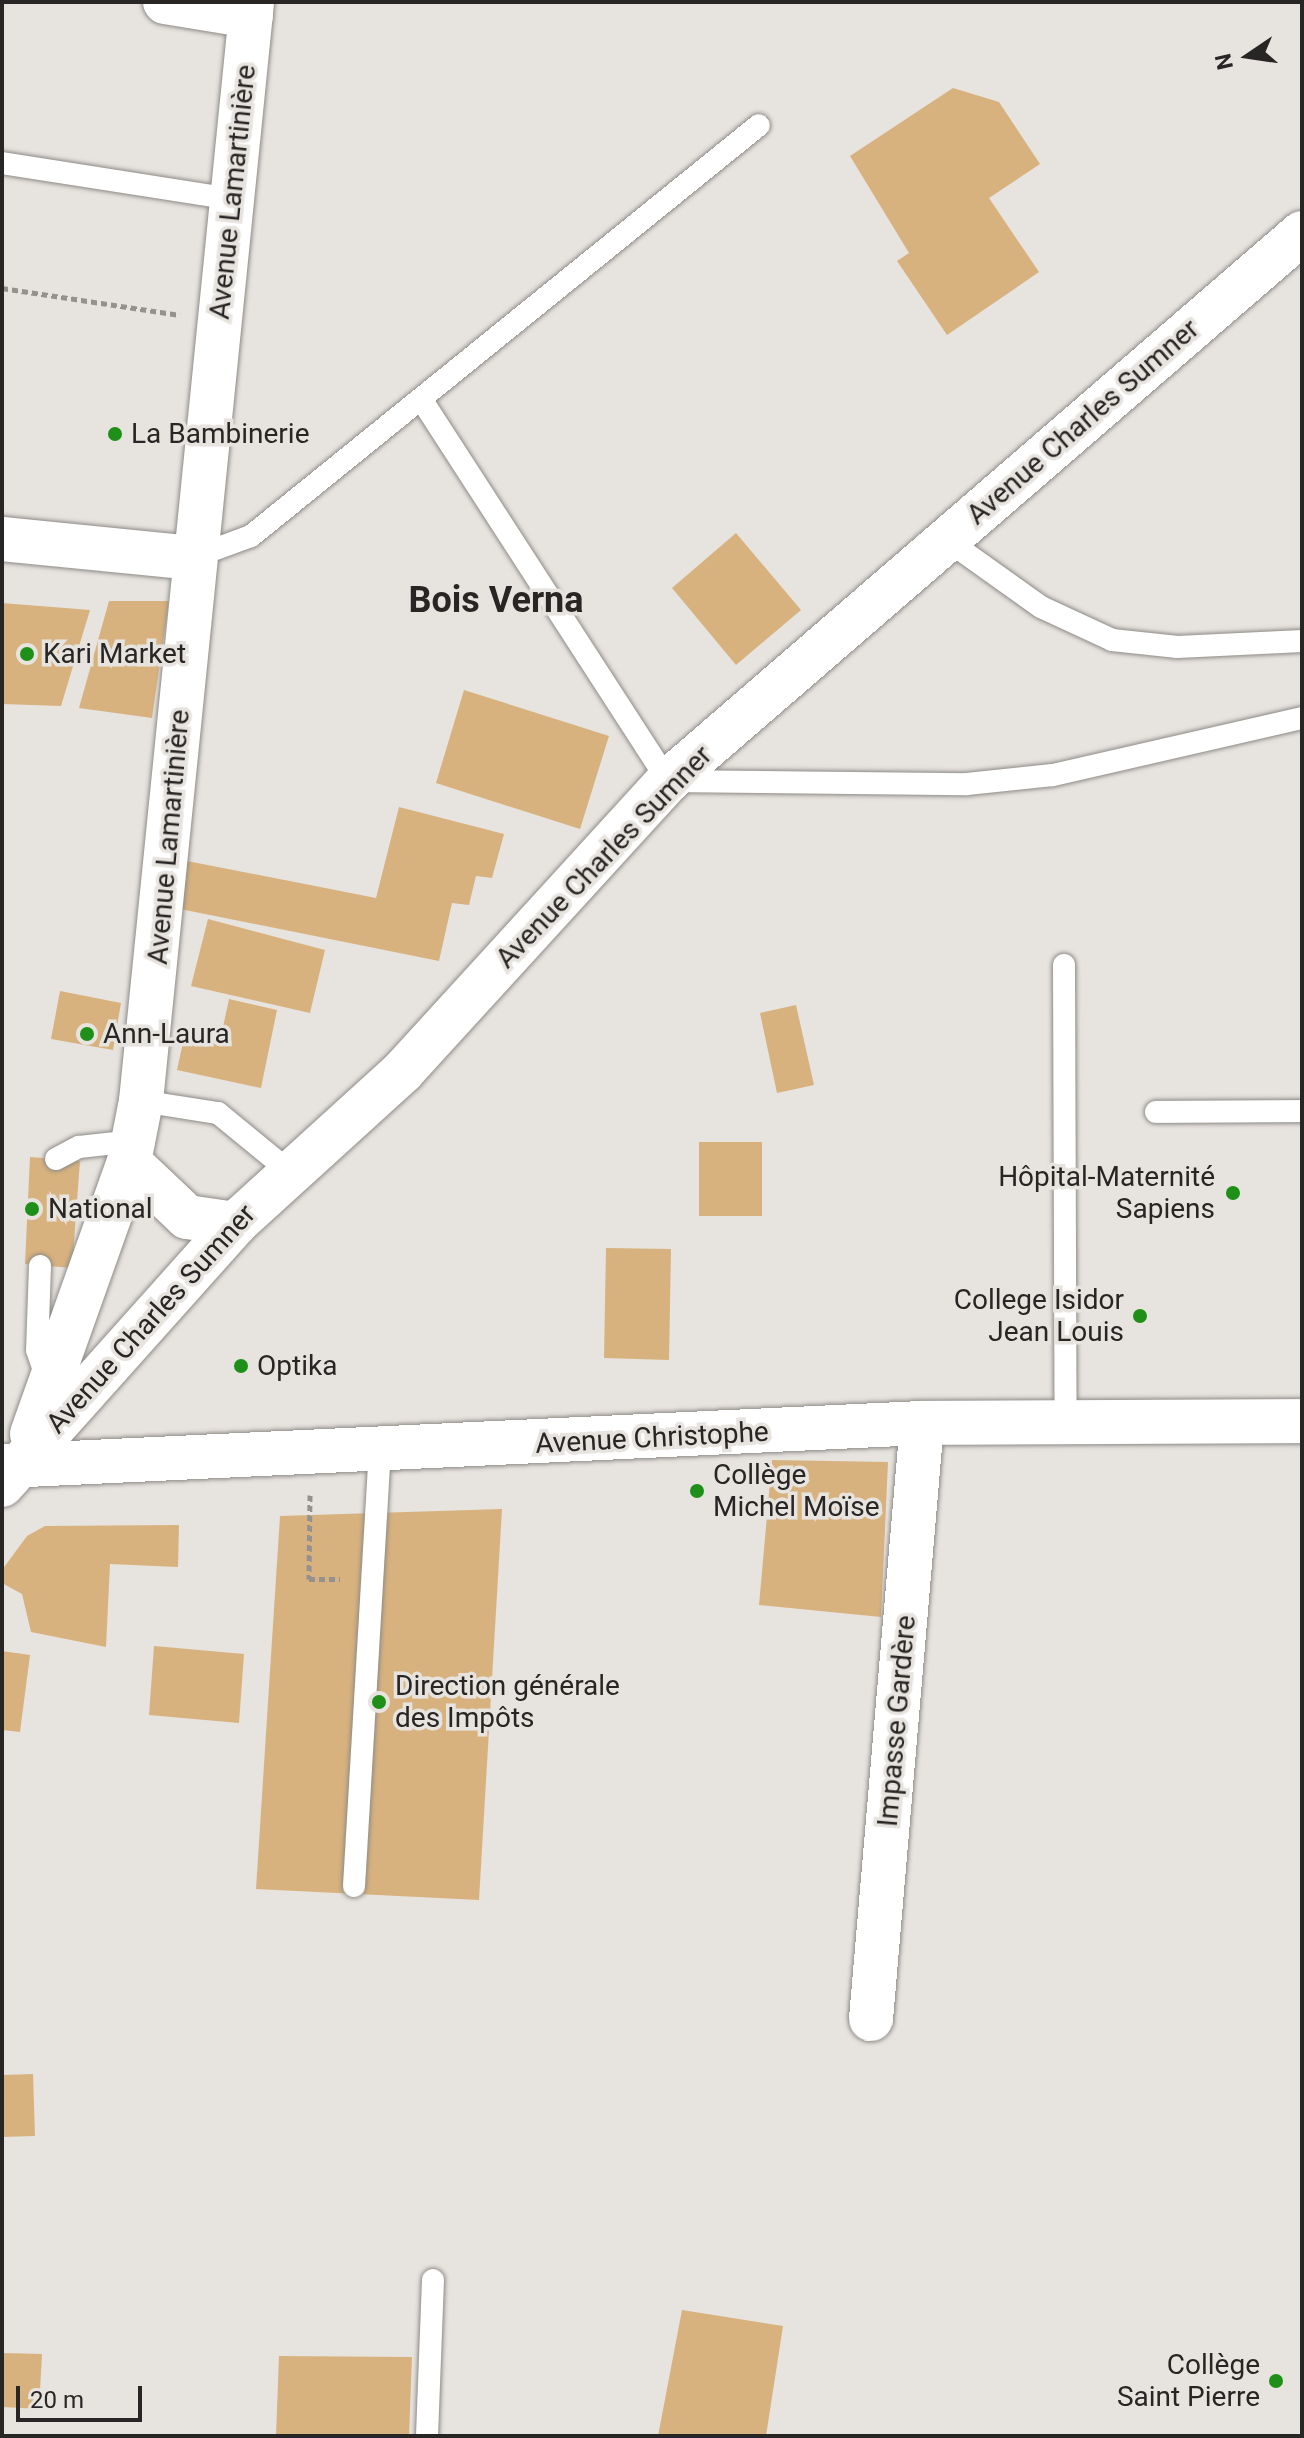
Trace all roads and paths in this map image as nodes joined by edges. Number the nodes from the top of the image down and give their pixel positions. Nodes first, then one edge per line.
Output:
1 (165, 2) edge
2 (251, 9) edge
3 (759, 125) dead end
4 (2, 163) edge
5 (232, 199) junction
6 (1302, 233) edge
7 (2, 288) edge
8 (220, 321) junction
9 (423, 402) junction
10 (2, 539) edge
11 (947, 540) junction
12 (192, 558) junction
13 (1302, 641) edge
14 (1302, 718) edge
15 (668, 781) junction
16 (1064, 965) dead end
17 (1302, 1111) edge
18 (1156, 1112) dead end
19 (135, 1134) junction
20 (56, 1159) dead end
21 (290, 1172) junction
22 (235, 1224) junction
23 (40, 1266) dead end
24 (49, 1388) junction
25 (1302, 1421) edge
26 (922, 1423) junction
27 (1066, 1426) junction
28 (380, 1453) junction
29 (312, 1454) junction
30 (8, 1472) edge
31 (372, 1580) junction
32 (354, 1886) dead end
33 (871, 2019) dead end
34 (433, 2280) dead end
35 (427, 2436) edge

1 - 2 street
2 - 5 street, Avenue Lamartinière
3 - 9 lane
4 - 5 lane
5 - 8 street, Avenue Lamartinière
6 - 11 street, Avenue Charles Sumner
7 - 8 path
8 - 12 street, Avenue Lamartinière
9 - 12 lane
9 - 15 lane
10 - 12 street
11 - 13 lane
11 - 15 street, Avenue Charles Sumner
12 - 19 street, Avenue Lamartinière
14 - 15 lane
15 - 21 street, Avenue Charles Sumner
16 - 27 lane
17 - 18 lane
19 - 20 lane
19 - 21 lane
19 - 22 street
19 - 24 street, Avenue Lamartinière
21 - 22 street, Avenue Charles Sumner
22 - 30 street, Avenue Charles Sumner
23 - 24 lane
24 - 30 street, Avenue Lamartinière
25 - 27 street, Avenue Christophe
26 - 27 street, Avenue Christophe
26 - 28 street, Avenue Christophe
26 - 33 street, Impasse Gardère
28 - 29 street, Avenue Christophe
28 - 31 lane
29 - 30 street, Avenue Christophe
29 - 31 path
31 - 32 lane
34 - 35 lane

